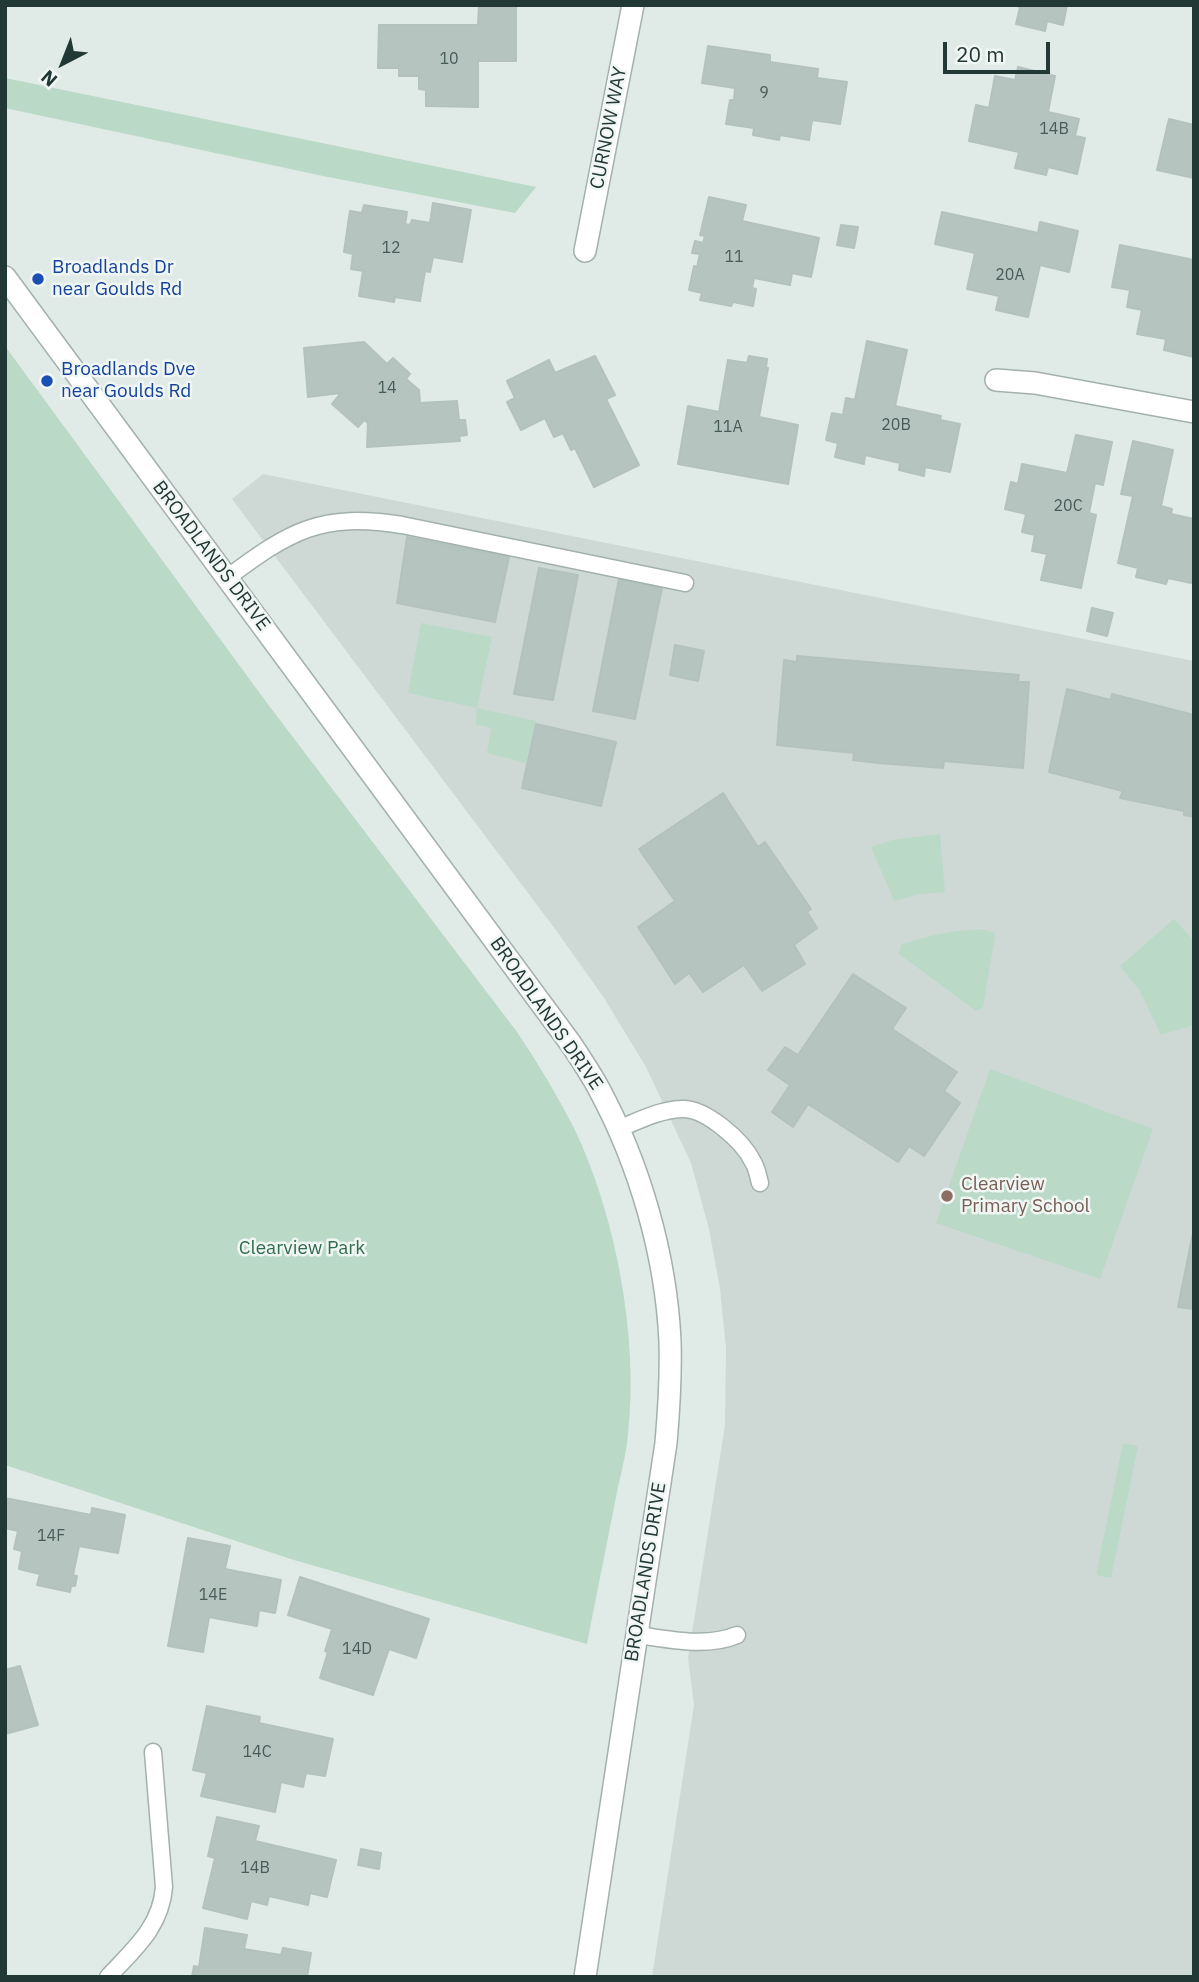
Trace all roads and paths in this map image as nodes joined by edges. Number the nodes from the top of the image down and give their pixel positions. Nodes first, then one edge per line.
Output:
1 (633, 5) edge
2 (585, 251) dead end
3 (5, 277) edge
4 (996, 380) dead end
5 (1194, 412) edge
6 (227, 578) junction
7 (685, 583) dead end
8 (618, 1129) junction
9 (760, 1183) dead end
10 (637, 1635) junction
11 (737, 1635) dead end
12 (153, 1752) dead end
13 (108, 1977) edge
14 (584, 1977) edge

1 - 2 street, CURNOW WAY
3 - 6 street, BROADLANDS DRIVE
4 - 5 street
6 - 7 lane
6 - 8 street, BROADLANDS DRIVE
8 - 9 lane
8 - 10 street, BROADLANDS DRIVE
10 - 11 lane
10 - 14 street, BROADLANDS DRIVE
12 - 13 lane

